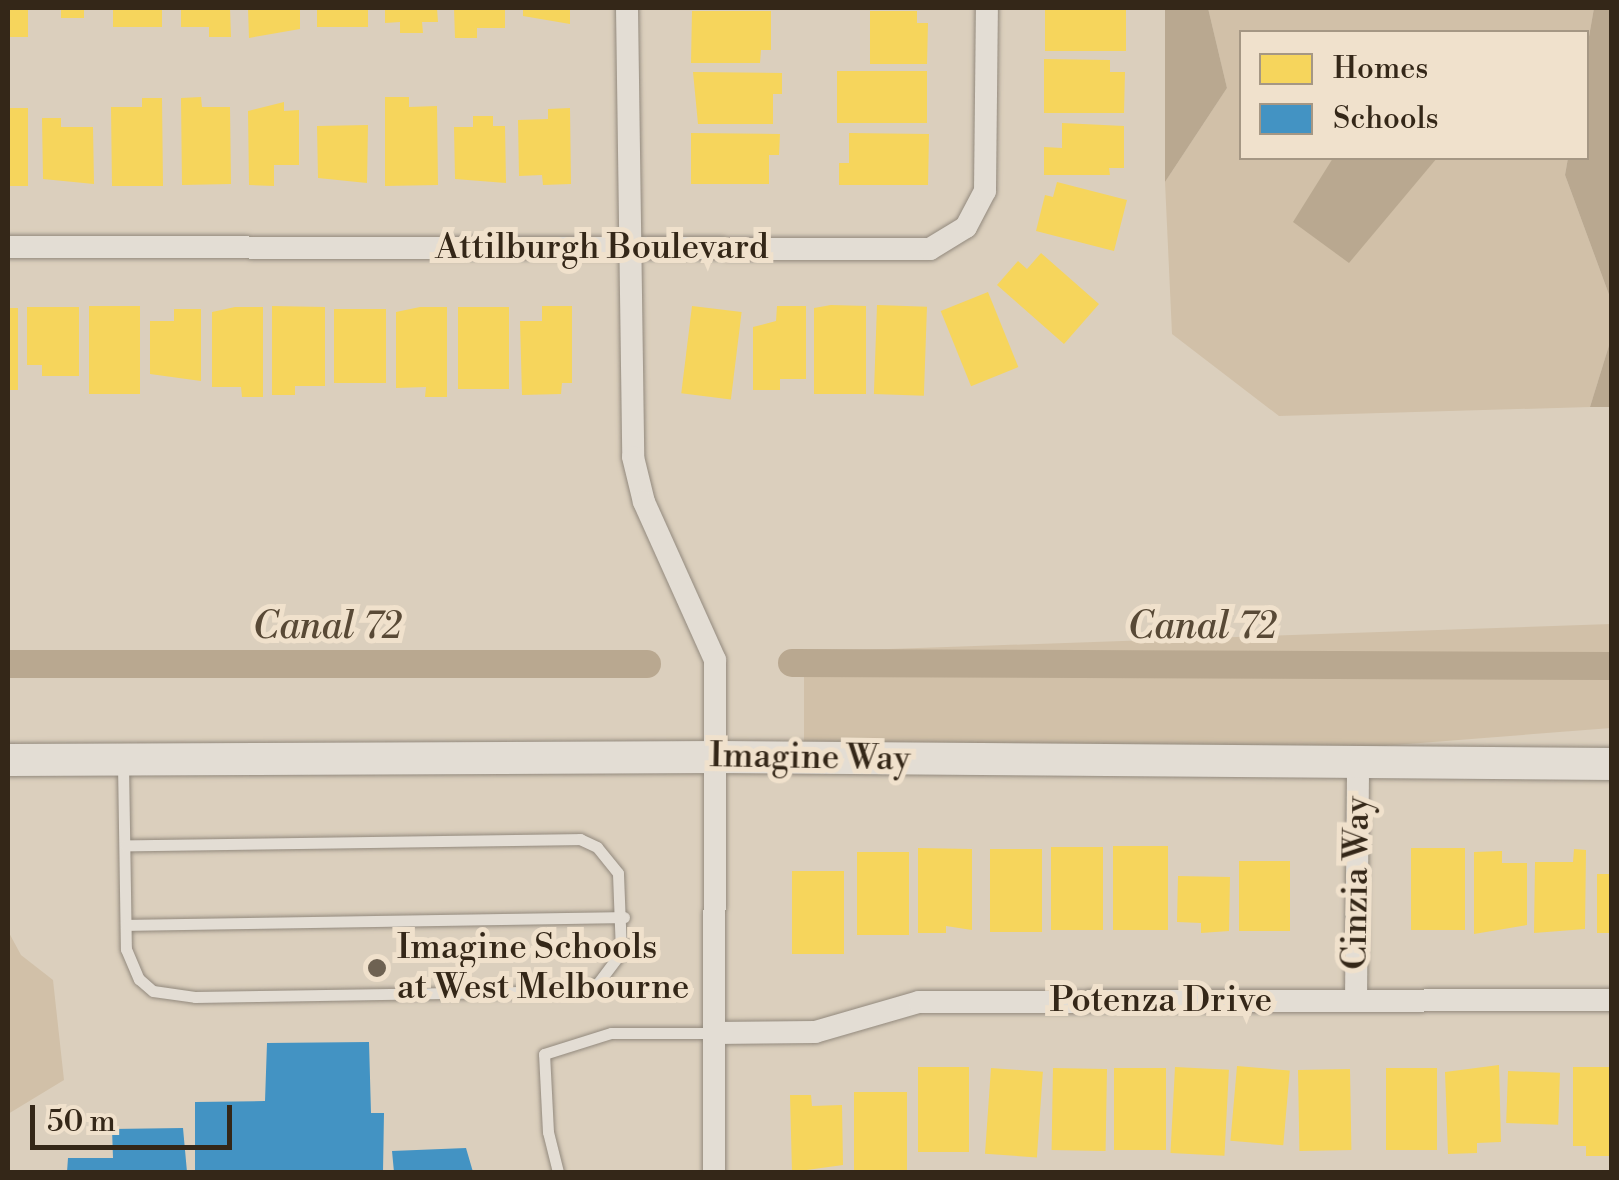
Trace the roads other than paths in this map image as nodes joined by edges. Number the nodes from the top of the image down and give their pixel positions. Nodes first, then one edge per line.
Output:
1 (627, 8) edge
2 (987, 8) edge
3 (8, 248) edge
4 (630, 248) junction
5 (718, 757) junction
6 (8, 760) edge
7 (123, 760) junction
8 (1612, 764) edge
9 (1358, 765) junction
10 (124, 845) junction
11 (624, 917) junction
12 (126, 925) junction
13 (1356, 1000) junction
14 (1612, 1000) edge
15 (714, 1033) junction
16 (558, 1172) edge
17 (714, 1172) edge

1 - 4 street
2 - 4 street, Attilburgh Boulevard
3 - 4 street, Attilburgh Boulevard
4 - 5 street
5 - 7 street, Imagine Way
5 - 9 street, Imagine Way
5 - 15 street
6 - 7 street, Imagine Way
7 - 10 lane
8 - 9 street, Imagine Way
9 - 13 street, Cinzia Way
10 - 11 lane
10 - 12 lane
11 - 12 lane
11 - 12 lane
13 - 14 street, Potenza Drive
13 - 15 street, Potenza Drive
15 - 16 lane
15 - 17 street

